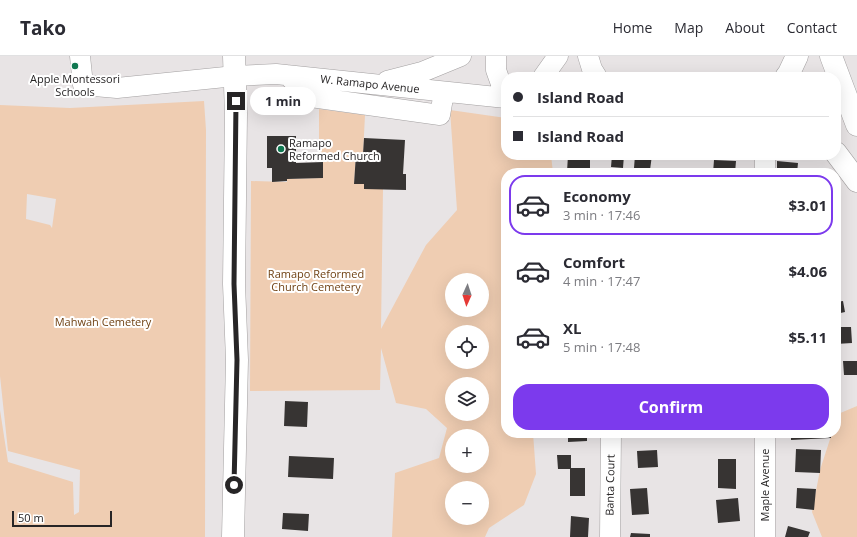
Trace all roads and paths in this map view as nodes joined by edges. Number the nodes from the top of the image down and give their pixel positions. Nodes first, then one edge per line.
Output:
1 (461, 56) edge
2 (496, 56) edge
3 (558, 56) edge
4 (588, 56) edge
5 (797, 56) edge
6 (831, 56) edge
7 (85, 57) edge
8 (234, 66) edge
9 (546, 72) edge
10 (594, 72) edge
11 (789, 72) edge
12 (837, 72) edge
13 (287, 75) junction
14 (841, 83) edge
15 (501, 84) edge
16 (371, 85) junction
17 (444, 92) junction
18 (501, 98) edge
19 (387, 108) junction
20 (857, 125) edge
21 (841, 160) edge
22 (857, 181) edge
23 (611, 438) edge
24 (765, 438) edge
25 (233, 537) edge
26 (610, 537) edge
27 (765, 537) edge

1 - 16 street
2 - 15 street
3 - 9 street
4 - 10 street
5 - 11 main road
6 - 12 main road
7 - 8 street, W. Ramapo Avenue
8 - 13 street, W. Ramapo Avenue
8 - 25 main road
13 - 16 street, W. Ramapo Avenue
13 - 19 street
14 - 20 main road
16 - 17 street, W. Ramapo Avenue
16 - 19 street
17 - 18 street, W. Ramapo Avenue
17 - 19 street
21 - 22 main road
23 - 26 street, Banta Court
24 - 27 street, Maple Avenue

